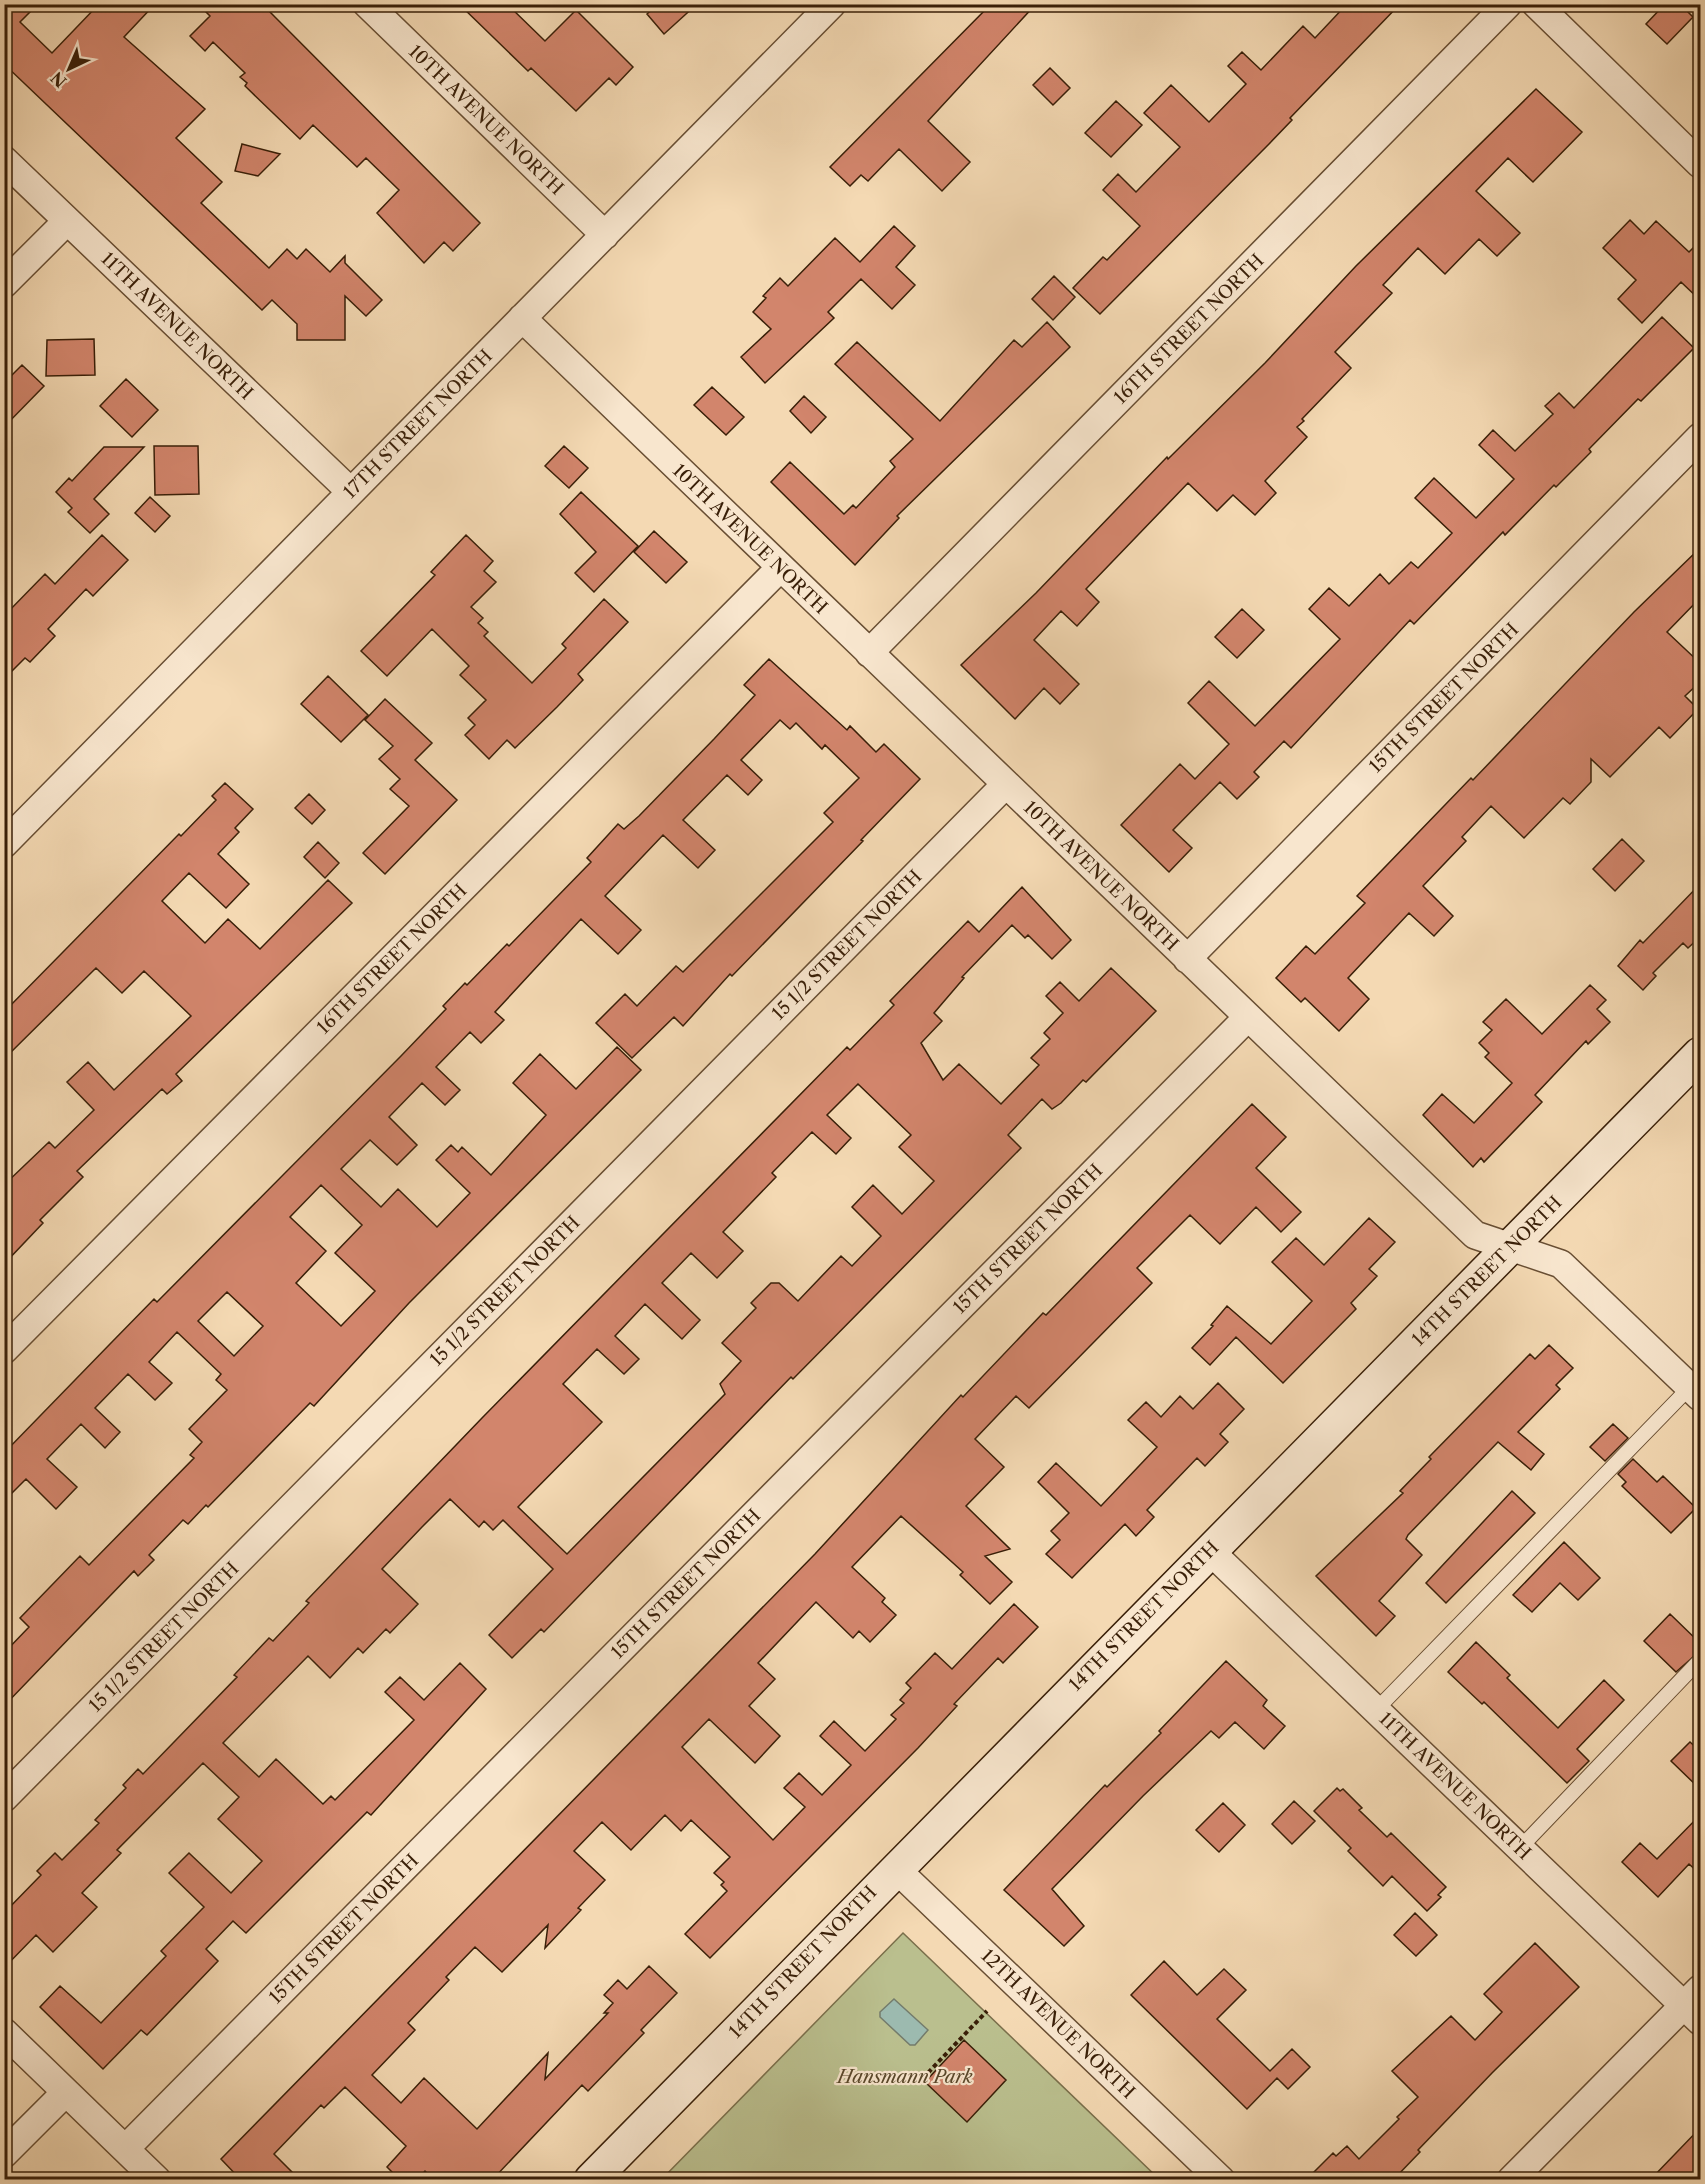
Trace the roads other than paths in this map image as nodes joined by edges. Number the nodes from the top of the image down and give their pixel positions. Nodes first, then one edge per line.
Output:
1 (367, 4) edge
2 (831, 4) edge
3 (1508, 4) edge
4 (1536, 4) edge
5 (4, 160) edge
6 (1701, 164) edge
7 (67, 221) junction
8 (605, 235) junction
9 (4, 284) edge
10 (522, 318) junction
11 (1701, 437) edge
12 (351, 492) junction
13 (780, 568) junction
14 (869, 653) junction
15 (1006, 784) junction
16 (4, 844) edge
17 (1187, 959) junction
18 (1247, 1018) junction
19 (1701, 1054) edge
20 (1513, 1247) junction
21 (4, 1350) edge
22 (1695, 1392) edge
23 (1209, 1550) junction
24 (1701, 1660) edge
25 (1376, 1710) junction
26 (4, 1798) edge
27 (1520, 1848) junction
28 (895, 1868) junction
29 (1695, 2005) edge
30 (4, 2032) edge
31 (66, 2092) junction
32 (125, 2149) junction
33 (4, 2154) edge
34 (157, 2180) edge
35 (591, 2180) edge
36 (1221, 2180) edge
37 (1511, 2180) edge

1 - 8 street, 10TH AVENUE NORTH
2 - 8 street, 17TH STREET NORTH
3 - 14 street, 16TH STREET NORTH
4 - 6 street
5 - 7 street, 11TH AVENUE NORTH
7 - 9 street
7 - 12 street, 11TH AVENUE NORTH
8 - 10 street, 17TH STREET NORTH
10 - 12 street, 17TH STREET NORTH
10 - 13 street, 10TH AVENUE NORTH
11 - 17 street, 15TH STREET NORTH
12 - 16 street, 17TH STREET NORTH
13 - 14 street, 10TH AVENUE NORTH
13 - 21 street, 16TH STREET NORTH
14 - 15 street, 10TH AVENUE NORTH
15 - 17 street, 10TH AVENUE NORTH
15 - 26 street, 15 1/2 STREET NORTH
17 - 18 street, 10TH AVENUE NORTH
18 - 20 street, 10TH AVENUE NORTH
18 - 32 street, 15TH STREET NORTH
19 - 20 street, 14TH STREET NORTH
20 - 22 street, 10TH AVENUE NORTH
20 - 23 street, 14TH STREET NORTH
22 - 25 lane
23 - 25 street, 11TH AVENUE NORTH
23 - 28 street, 14TH STREET NORTH
24 - 27 lane
25 - 27 street, 11TH AVENUE NORTH
27 - 29 street, 11TH AVENUE NORTH
28 - 35 street, 14TH STREET NORTH
28 - 36 street, 12TH AVENUE NORTH
29 - 37 street
30 - 31 street
31 - 32 street
31 - 33 street
32 - 34 street

